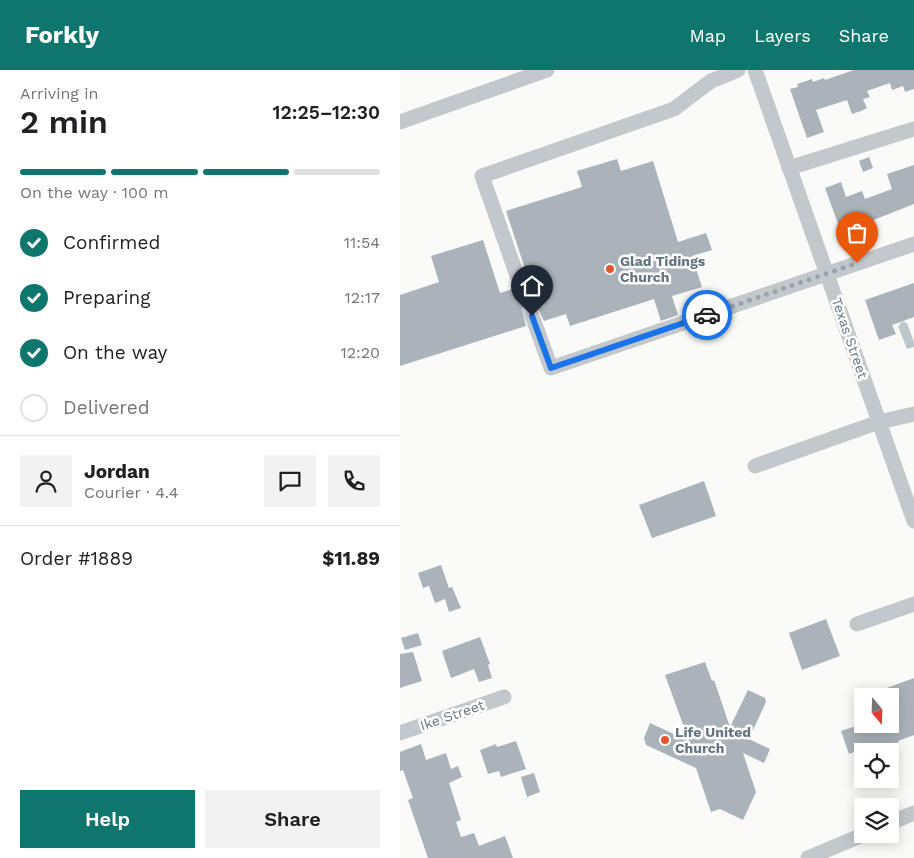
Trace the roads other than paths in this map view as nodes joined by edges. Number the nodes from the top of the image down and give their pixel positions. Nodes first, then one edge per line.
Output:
1 (547, 70) edge
2 (738, 70) edge
3 (756, 70) edge
4 (400, 122) edge
5 (914, 129) edge
6 (790, 168) junction
7 (914, 244) edge
8 (827, 273) junction
9 (520, 284) tunnel mouth
10 (532, 316) tunnel mouth
11 (914, 414) edge
12 (879, 422) junction
13 (755, 466) dead end
14 (914, 521) edge
15 (914, 604) edge
16 (857, 624) dead end
17 (504, 697) dead end
18 (400, 734) edge
19 (914, 812) edge
20 (899, 819) edge
21 (854, 839) edge
22 (808, 858) edge

1 - 4 street
2 - 9 street
3 - 6 street, Texas Street
5 - 6 street
6 - 8 street, Texas Street
7 - 8 street
8 - 10 street
8 - 12 street, Texas Street
11 - 12 street
12 - 13 street
12 - 14 street, Texas Street
15 - 16 street
17 - 18 street, Ike Street
19 - 20 street
21 - 22 street

